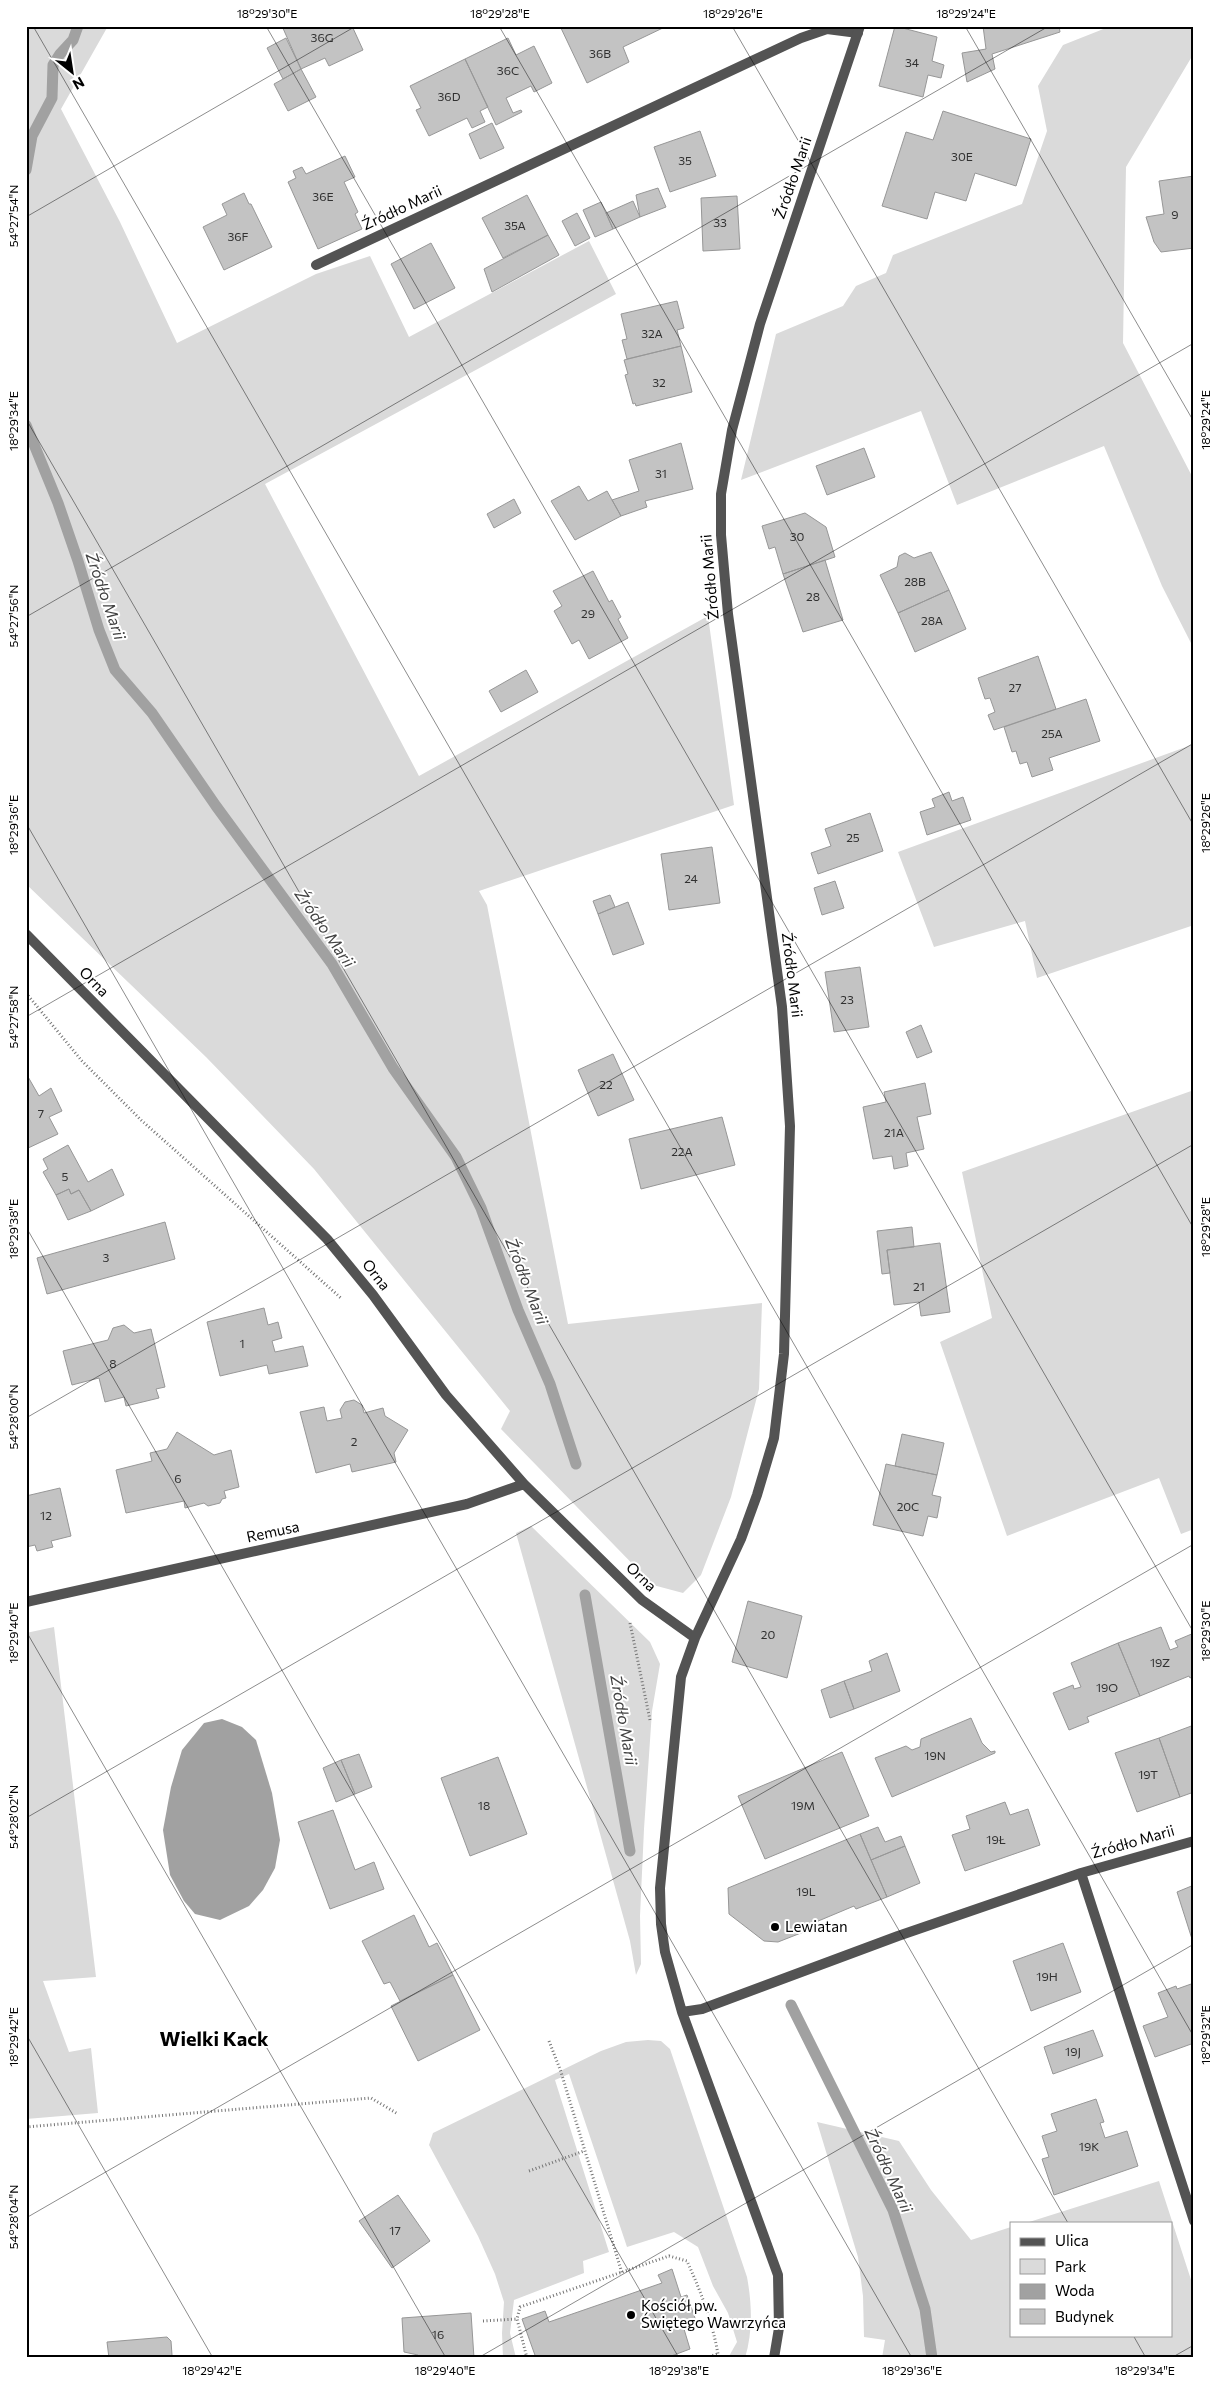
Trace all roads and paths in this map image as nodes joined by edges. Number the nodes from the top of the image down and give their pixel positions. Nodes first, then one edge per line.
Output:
1 (859, 30) edge
2 (316, 265) dead end
3 (26, 934) edge
4 (26, 993) edge
5 (344, 1301) dead end
6 (524, 1484) junction
7 (26, 1602) edge
8 (630, 1620) dead end
9 (695, 1638) junction
10 (651, 1727) dead end
11 (1194, 1841) edge
12 (1081, 1872) junction
13 (682, 2012) junction
14 (549, 2041) dead end
15 (398, 2114) dead end
16 (26, 2127) edge
17 (584, 2151) junction
18 (529, 2171) dead end
19 (1194, 2221) edge
20 (622, 2273) junction
21 (517, 2319) junction
22 (483, 2322) dead end
23 (717, 2356) edge
24 (527, 2358) edge
25 (706, 2358) edge
26 (774, 2358) edge

1 - 2 street, Źródło Marii
1 - 9 street, Źródło Marii
3 - 6 street, Orna
4 - 5 path
6 - 7 street, Remusa
6 - 9 street, Orna
8 - 10 path
9 - 13 street, Źródło Marii
11 - 12 street, Źródło Marii
12 - 13 street, Źródło Marii
12 - 19 street, Źródło Marii
13 - 26 street, Źródło Marii
14 - 17 path
15 - 16 path
17 - 18 path
17 - 20 path
20 - 21 path
20 - 23 path
21 - 22 path
21 - 24 path
23 - 25 path

